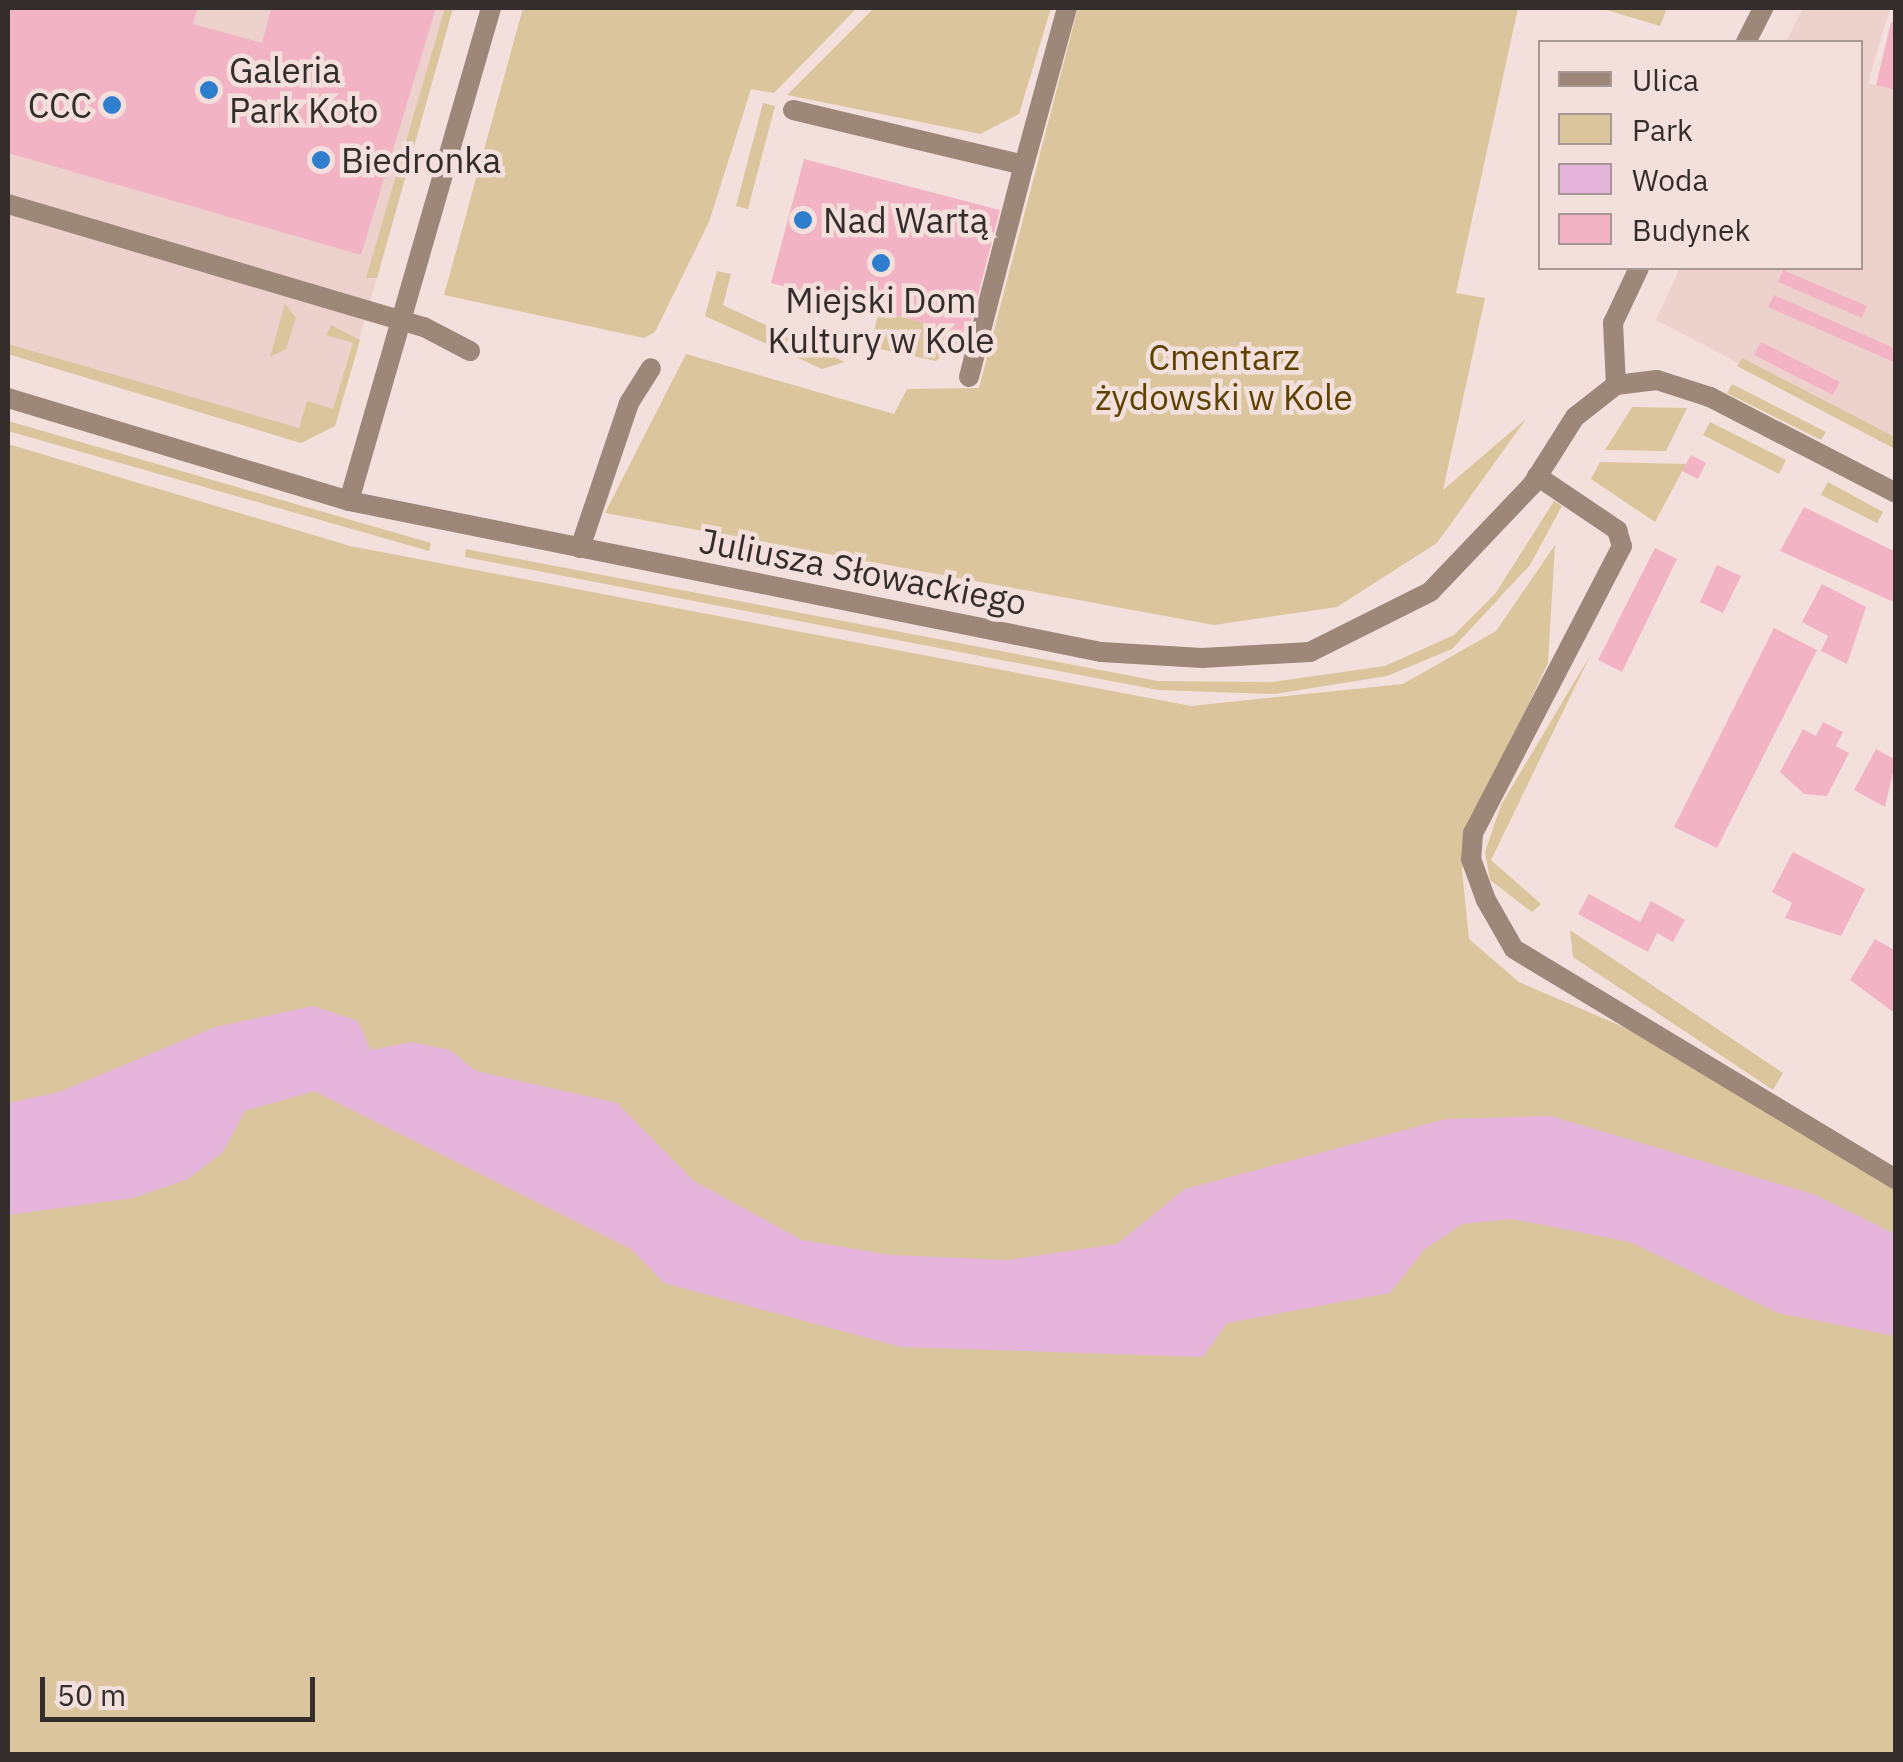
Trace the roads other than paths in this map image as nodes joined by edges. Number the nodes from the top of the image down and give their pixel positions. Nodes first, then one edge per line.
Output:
1 (491, 8) edge
2 (1067, 8) edge
3 (1763, 8) edge
4 (1747, 40) edge
5 (793, 110) dead end
6 (1024, 164) junction
7 (8, 204) edge
8 (1639, 270) edge
9 (402, 320) junction
10 (470, 352) dead end
11 (652, 368) dead end
12 (969, 377) dead end
13 (1616, 385) junction
14 (8, 398) edge
15 (1537, 476) junction
16 (1896, 493) edge
17 (349, 501) junction
18 (580, 548) junction
19 (1896, 1179) edge

1 - 9 street
2 - 6 street
3 - 4 street
5 - 6 street
6 - 12 street
7 - 9 street
8 - 13 street
9 - 10 street
9 - 17 street
11 - 18 street
13 - 15 street, Juliusza Słowackiego
13 - 16 street
14 - 17 street, Juliusza Słowackiego
15 - 18 street, Juliusza Słowackiego
15 - 19 street
17 - 18 street, Juliusza Słowackiego

